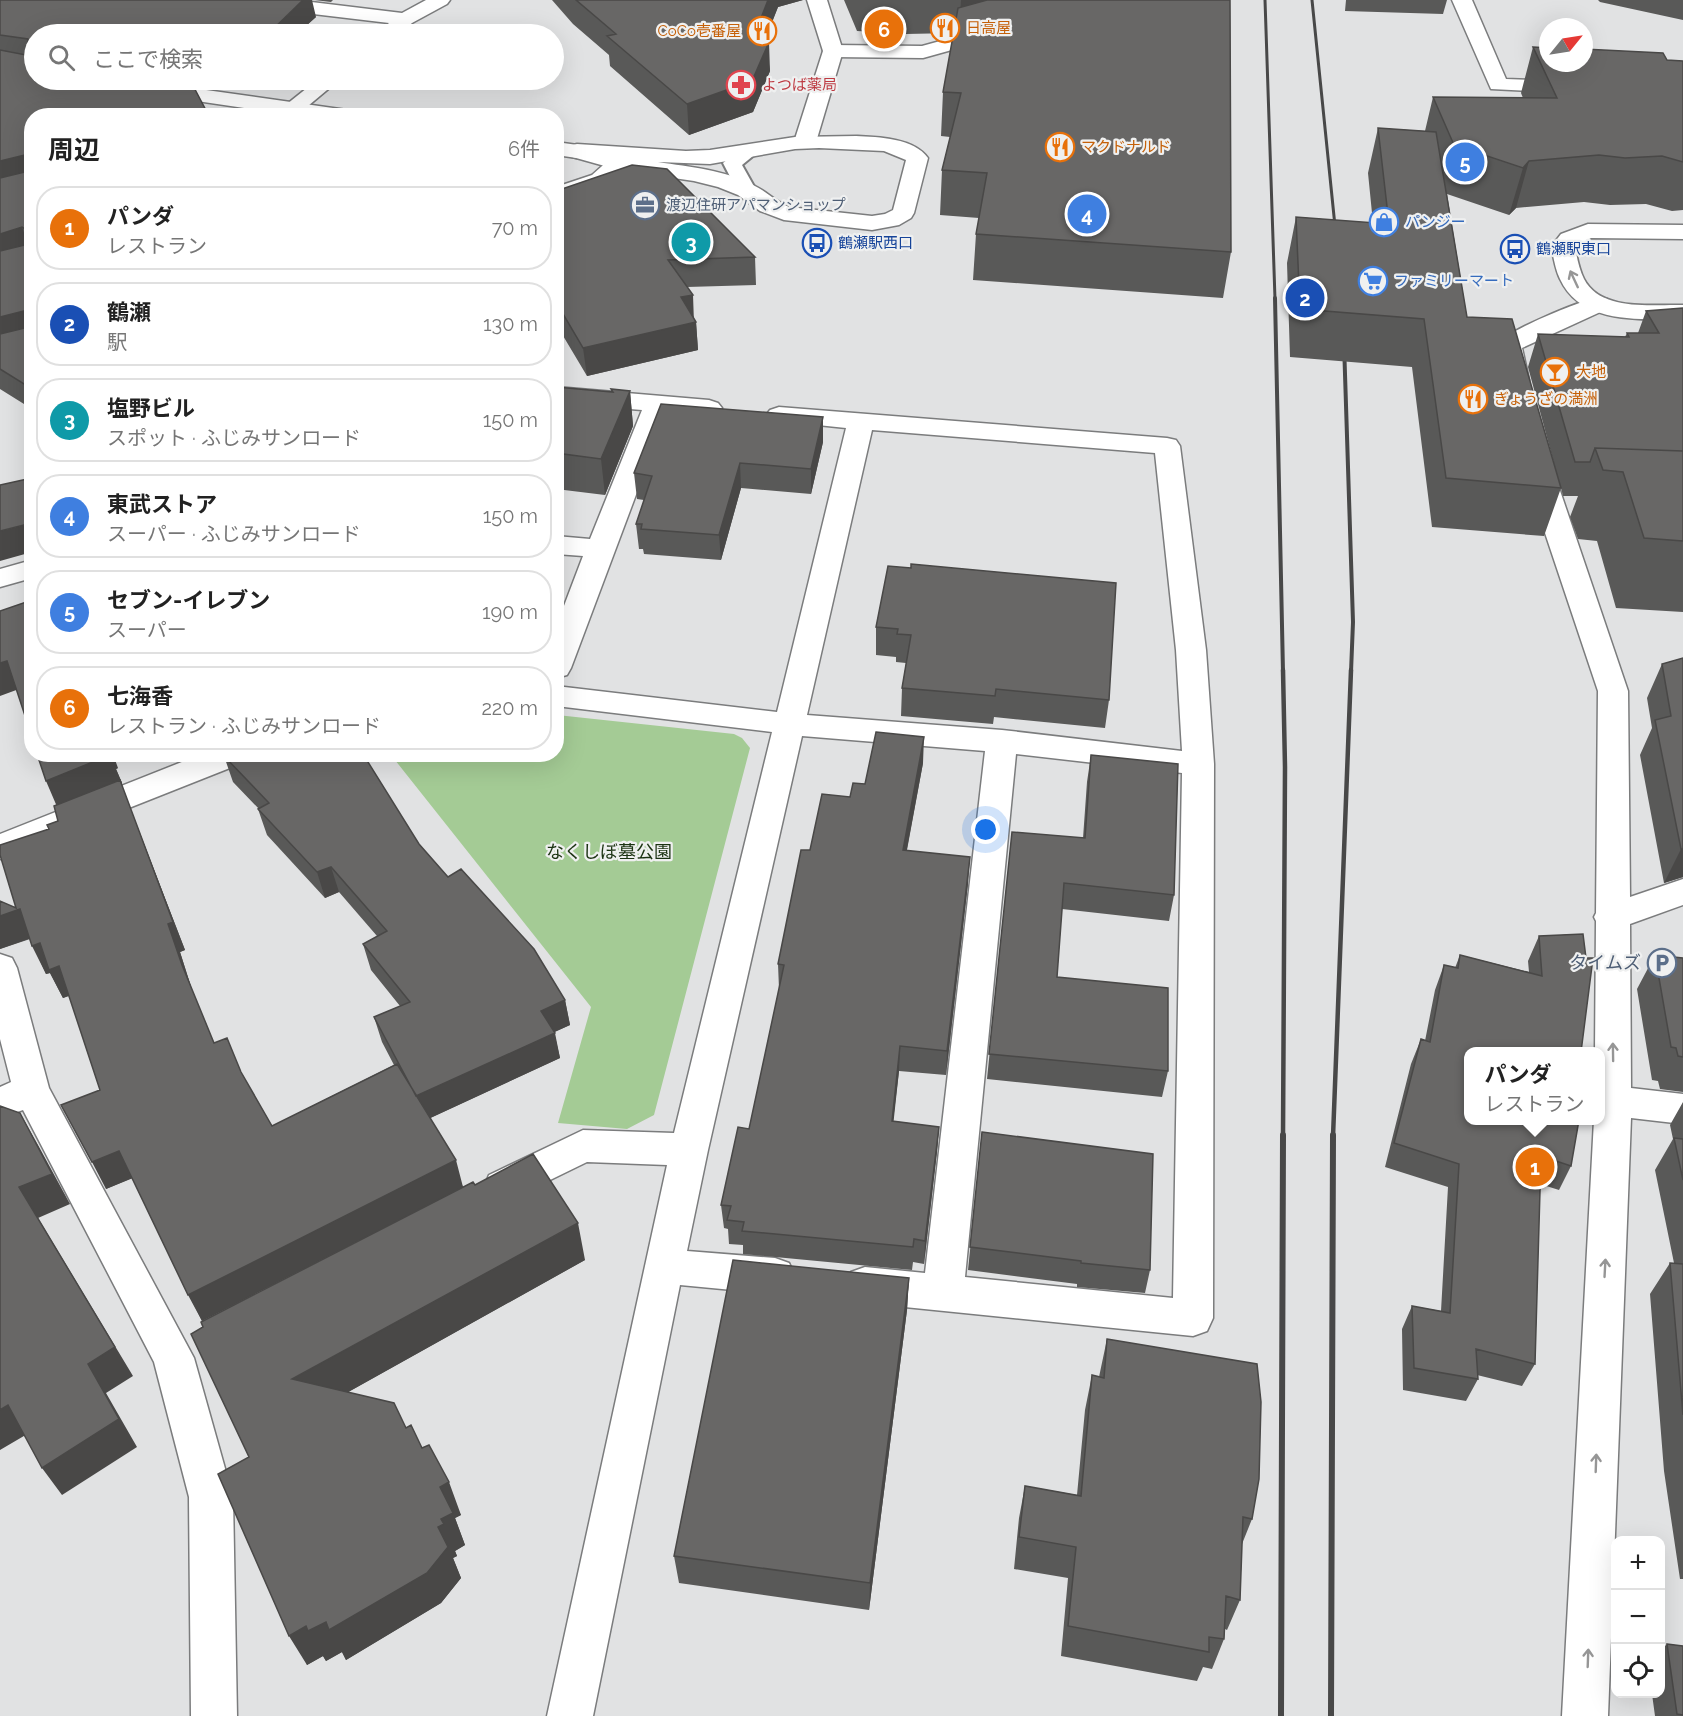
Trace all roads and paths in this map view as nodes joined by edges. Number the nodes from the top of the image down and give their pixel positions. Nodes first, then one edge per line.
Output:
1 (246, 0) edge
2 (440, 0) edge
3 (817, 0) edge
4 (1462, 0) edge
5 (320, 4) edge
6 (985, 18) edge
7 (405, 19) junction
8 (399, 24) edge
9 (1008, 28) joint
10 (833, 51) junction
11 (1590, 88) edge
12 (157, 90) edge
13 (316, 90) edge
14 (269, 108) edge
15 (292, 108) edge
16 (805, 142) junction
17 (567, 150) edge
18 (750, 151) junction
19 (619, 164) junction
20 (746, 190) junction
21 (564, 192) edge
22 (1683, 232) edge
23 (1598, 304) junction
24 (1683, 312) edge
25 (564, 396) edge
26 (658, 403) junction
27 (861, 421) junction
28 (564, 546) edge
29 (600, 549) junction
30 (24, 571) edge
31 (0, 578) edge
32 (564, 646) edge
33 (564, 697) edge
34 (791, 724) junction
35 (1002, 741) junction
36 (214, 762) edge
37 (1198, 764) junction
38 (0, 847) edge
39 (1683, 892) edge
40 (1611, 917) junction
41 (0, 968) edge
42 (16, 1096) edge
43 (1613, 1101) junction
44 (1683, 1109) edge
45 (689, 1150) junction
46 (468, 1206) edge
47 (663, 1266) junction
48 (943, 1293) junction
49 (214, 1716) edge
50 (570, 1716) edge
51 (1585, 1716) edge

1 - 5 street
2 - 7 street
3 - 10 street
4 - 11 street
5 - 7 street
6 - 9 lane
7 - 8 street
9 - 10 street
10 - 16 street
12 - 14 street
13 - 15 street
16 - 18 street
16 - 20 street
17 - 18 street
17 - 19 street
18 - 20 lane
19 - 20 street
19 - 21 street
23 -> 22 street
23 - 24 street
23 - 40 street
25 - 26 street
26 - 27 street
26 - 29 street
27 - 34 street
27 - 37 street
28 - 29 street
29 - 32 street
30 - 31 street
33 - 34 street
34 - 35 street
34 - 45 street
35 - 37 street
35 - 48 street
36 - 38 street
37 - 48 street
39 - 40 street
43 -> 40 street
41 - 42 street
42 - 49 street
43 - 44 street
51 -> 43 street
45 - 46 street
45 - 47 street
47 - 48 street
47 - 50 street

